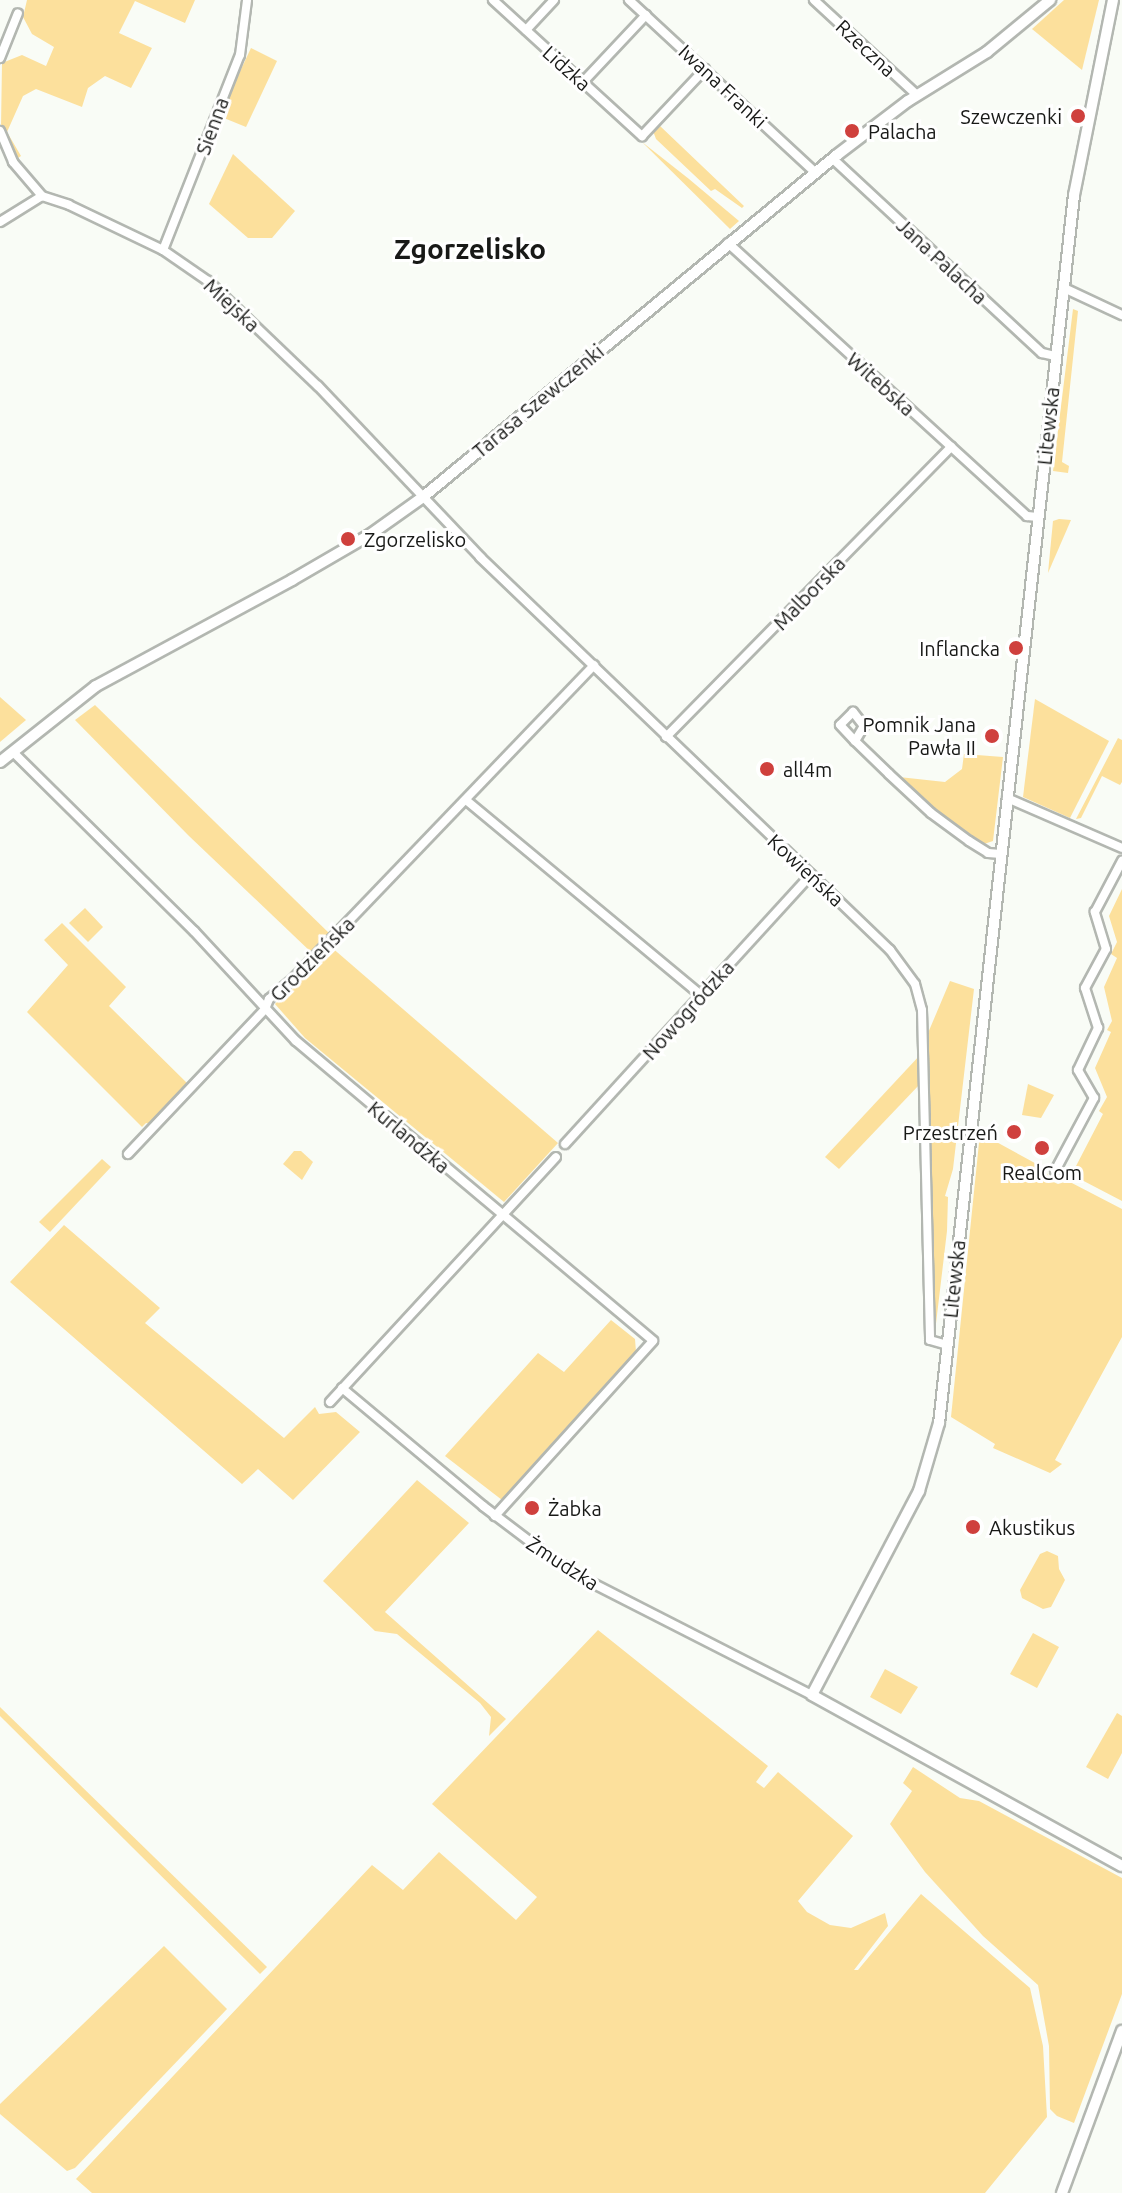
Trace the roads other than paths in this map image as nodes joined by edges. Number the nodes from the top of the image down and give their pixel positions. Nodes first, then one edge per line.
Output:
1 (247, 0) edge
2 (493, 0) edge
3 (554, 0) edge
4 (629, 0) edge
5 (814, 0) edge
6 (1050, 0) edge
7 (1113, 0) edge
8 (18, 13) dead end
9 (646, 15) junction
10 (526, 30) junction
11 (0, 58) edge
12 (705, 69) junction
13 (583, 82) junction
14 (917, 95) junction
15 (0, 131) edge
16 (833, 159) junction
17 (816, 173) junction
18 (42, 196) junction
19 (0, 222) edge
20 (728, 243) junction
21 (163, 250) junction
22 (1064, 288) junction
23 (1122, 315) edge
24 (1055, 356) junction
25 (951, 447) junction
26 (423, 497) junction
27 (1038, 517) junction
28 (594, 665) junction
29 (666, 737) junction
30 (855, 741) dead end
31 (13, 752) junction
32 (0, 762) edge
33 (1007, 798) junction
34 (466, 800) junction
35 (1122, 848) edge
36 (1001, 854) junction
37 (1122, 861) edge
38 (811, 875) junction
39 (701, 995) junction
40 (265, 1009) junction
41 (565, 1144) dead end
42 (128, 1154) dead end
43 (556, 1157) dead end
44 (1055, 1171) dead end
45 (504, 1215) junction
46 (948, 1345) junction
47 (342, 1388) junction
48 (330, 1402) dead end
49 (495, 1516) junction
50 (812, 1695) junction
51 (1122, 1866) edge
52 (1122, 2031) edge
53 (1062, 2193) edge

1 - 21 street, Sienna
2 - 10 street, Lidzka
3 - 10 street
4 - 9 street, Iwana Franki
5 - 14 street, Rzeczna
6 - 14 street, Tarasa Szewczenki
7 - 22 street, Litewska
8 - 11 street
9 - 12 street, Iwana Franki
9 - 13 street
10 - 13 street, Lidzka
12 - 13 street, Lidzka
12 - 17 street, Iwana Franki
14 - 16 street, Tarasa Szewczenki
15 - 18 street
16 - 17 street, Tarasa Szewczenki
16 - 24 street, Jana Palacha
17 - 20 street, Tarasa Szewczenki
18 - 19 street
18 - 21 street, Miejska
20 - 25 street, Witebska
20 - 26 street, Tarasa Szewczenki
21 - 26 street, Miejska
22 - 23 street
22 - 24 street, Litewska
24 - 27 street, Litewska
25 - 27 street, Witebska
25 - 29 street, Malborska
26 - 28 street, Kowieńska
26 - 31 street, Tarasa Szewczenki
27 - 33 street, Litewska
28 - 29 street, Kowieńska
28 - 34 street, Grodzieńska
29 - 38 street, Kowieńska
30 - 36 street
31 - 32 street, Tarasa Szewczenki
31 - 40 street, Kurlandzka
33 - 35 street
33 - 36 street, Litewska
34 - 39 street
34 - 40 street, Grodzieńska
36 - 46 street, Litewska
37 - 44 street
38 - 39 street, Nowogródzka
38 - 46 street, Kowieńska
39 - 41 street, Nowogródzka
40 - 42 street, Grodzieńska
40 - 45 street, Kurlandzka
43 - 45 street
45 - 47 street
45 - 49 street, Kurlandzka
46 - 50 street, Litewska
47 - 48 street
47 - 49 street, Żmudzka
49 - 50 street, Żmudzka
50 - 51 street, Żmudzka
52 - 53 street

